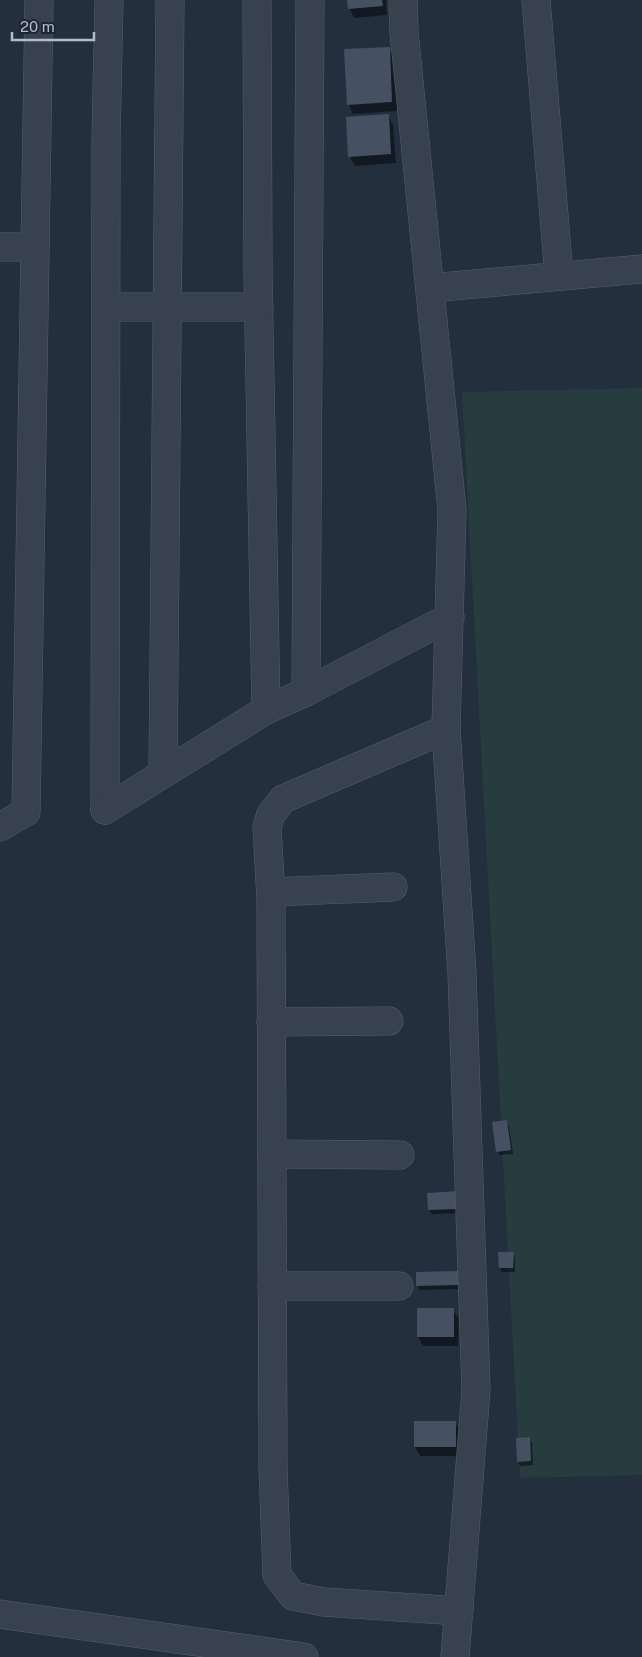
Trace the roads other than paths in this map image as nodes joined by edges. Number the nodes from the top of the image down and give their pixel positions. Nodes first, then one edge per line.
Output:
1 (39, 0) edge
2 (109, 0) edge
3 (170, 0) edge
4 (257, 0) edge
5 (310, 0) edge
6 (403, 0) edge
7 (536, 0) edge
8 (0, 247) edge
9 (35, 247) junction
10 (642, 269) edge
11 (559, 276) junction
12 (430, 288) junction
13 (106, 307) junction
14 (166, 307) junction
15 (259, 307) junction
16 (450, 617) junction
17 (306, 692) junction
18 (266, 710) junction
19 (446, 729) junction
20 (163, 774) junction
21 (0, 827) edge
22 (393, 887) dead end
23 (271, 892) junction
24 (389, 1021) dead end
25 (271, 1022) junction
26 (272, 1154) junction
27 (400, 1154) dead end
28 (272, 1286) junction
29 (399, 1286) dead end
30 (458, 1611) junction
31 (0, 1614) edge
32 (304, 1657) edge
33 (455, 1657) edge

1 - 9 street
2 - 13 street
3 - 14 street
4 - 15 street
5 - 17 street
6 - 12 street
7 - 11 street
8 - 9 street
9 - 21 street
10 - 11 street
11 - 12 street
12 - 16 street
13 - 14 street
13 - 20 street
14 - 15 street
14 - 20 street
15 - 18 street
16 - 17 street
16 - 19 street
17 - 18 street
18 - 20 street
19 - 23 street
19 - 30 street
22 - 23 street
23 - 25 street
24 - 25 street
25 - 26 street
26 - 27 street
26 - 28 street
28 - 29 street
28 - 30 street
30 - 33 street
31 - 32 street

